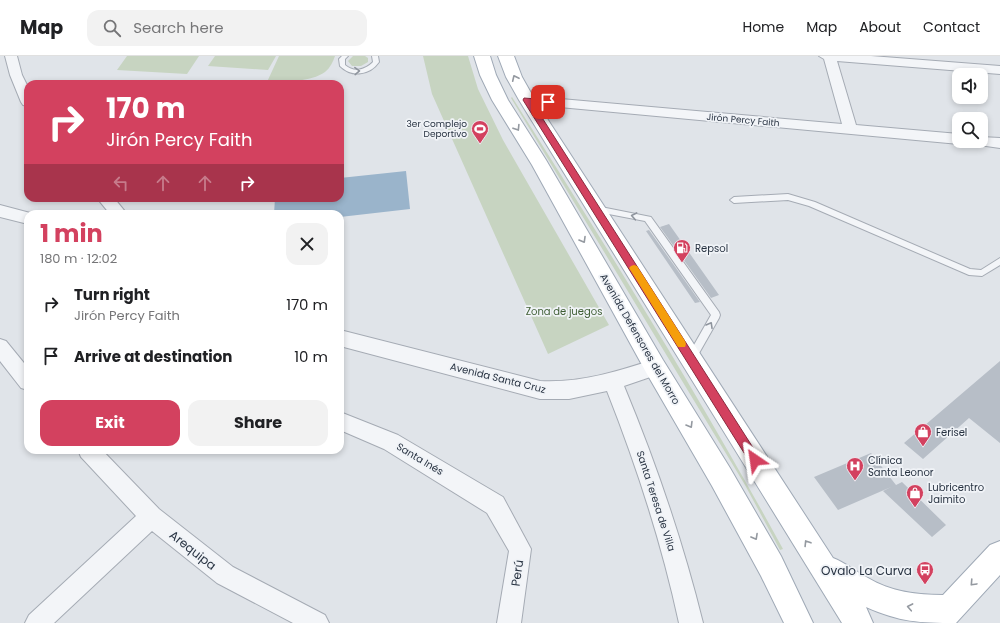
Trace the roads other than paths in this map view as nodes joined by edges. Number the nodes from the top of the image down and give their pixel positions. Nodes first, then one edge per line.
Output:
1 (11, 56) edge
2 (345, 56) edge
3 (375, 56) edge
4 (482, 56) edge
5 (506, 56) edge
6 (825, 56) edge
7 (829, 56) edge
8 (961, 61) edge
9 (1000, 70) edge
10 (24, 93) edge
11 (527, 100) junction
12 (850, 129) junction
13 (952, 138) edge
14 (988, 142) edge
15 (1000, 143) edge
16 (734, 200) dead end
17 (108, 202) edge
18 (596, 209) junction
19 (115, 210) edge
20 (0, 211) edge
21 (24, 217) edge
22 (1000, 261) edge
23 (344, 339) edge
24 (3, 359) edge
25 (691, 359) junction
26 (655, 367) junction
27 (24, 378) edge
28 (613, 381) junction
29 (344, 423) edge
30 (92, 454) edge
31 (495, 505) joint
32 (152, 517) junction
33 (1000, 555) edge
34 (820, 562) junction
35 (943, 616) edge
36 (37, 623) edge
37 (317, 623) edge
38 (509, 623) edge
39 (691, 623) edge
40 (799, 623) edge
41 (859, 623) edge

1 - 10 street
2 -> 3 lane
4 -> 26 main road, Avenida Defensores del Morro
11 -> 5 main road
6 - 7 street
7 - 8 street
7 - 12 street
8 - 9 street
11 - 12 street, Jirón Percy Faith
11 - 18 main road
12 - 13 street, Jirón Percy Faith
14 - 15 street
16 - 22 lane
17 - 19 street
18 - 25 main road
25 -> 18 lane
20 - 21 street
23 - 28 street, Avenida Santa Cruz
24 - 27 street
34 -> 25 main road
26 - 28 street, Avenida Santa Cruz
26 -> 40 main road, Avenida Defensores del Morro
28 - 39 street, Santa Teresa de Villa
29 - 31 street, Santa Inés
30 - 32 street, Arequipa
31 - 38 street, Perú
32 - 36 street
32 - 37 street, Arequipa
33 -> 35 main road
35 -> 34 main road
34 - 41 main road

